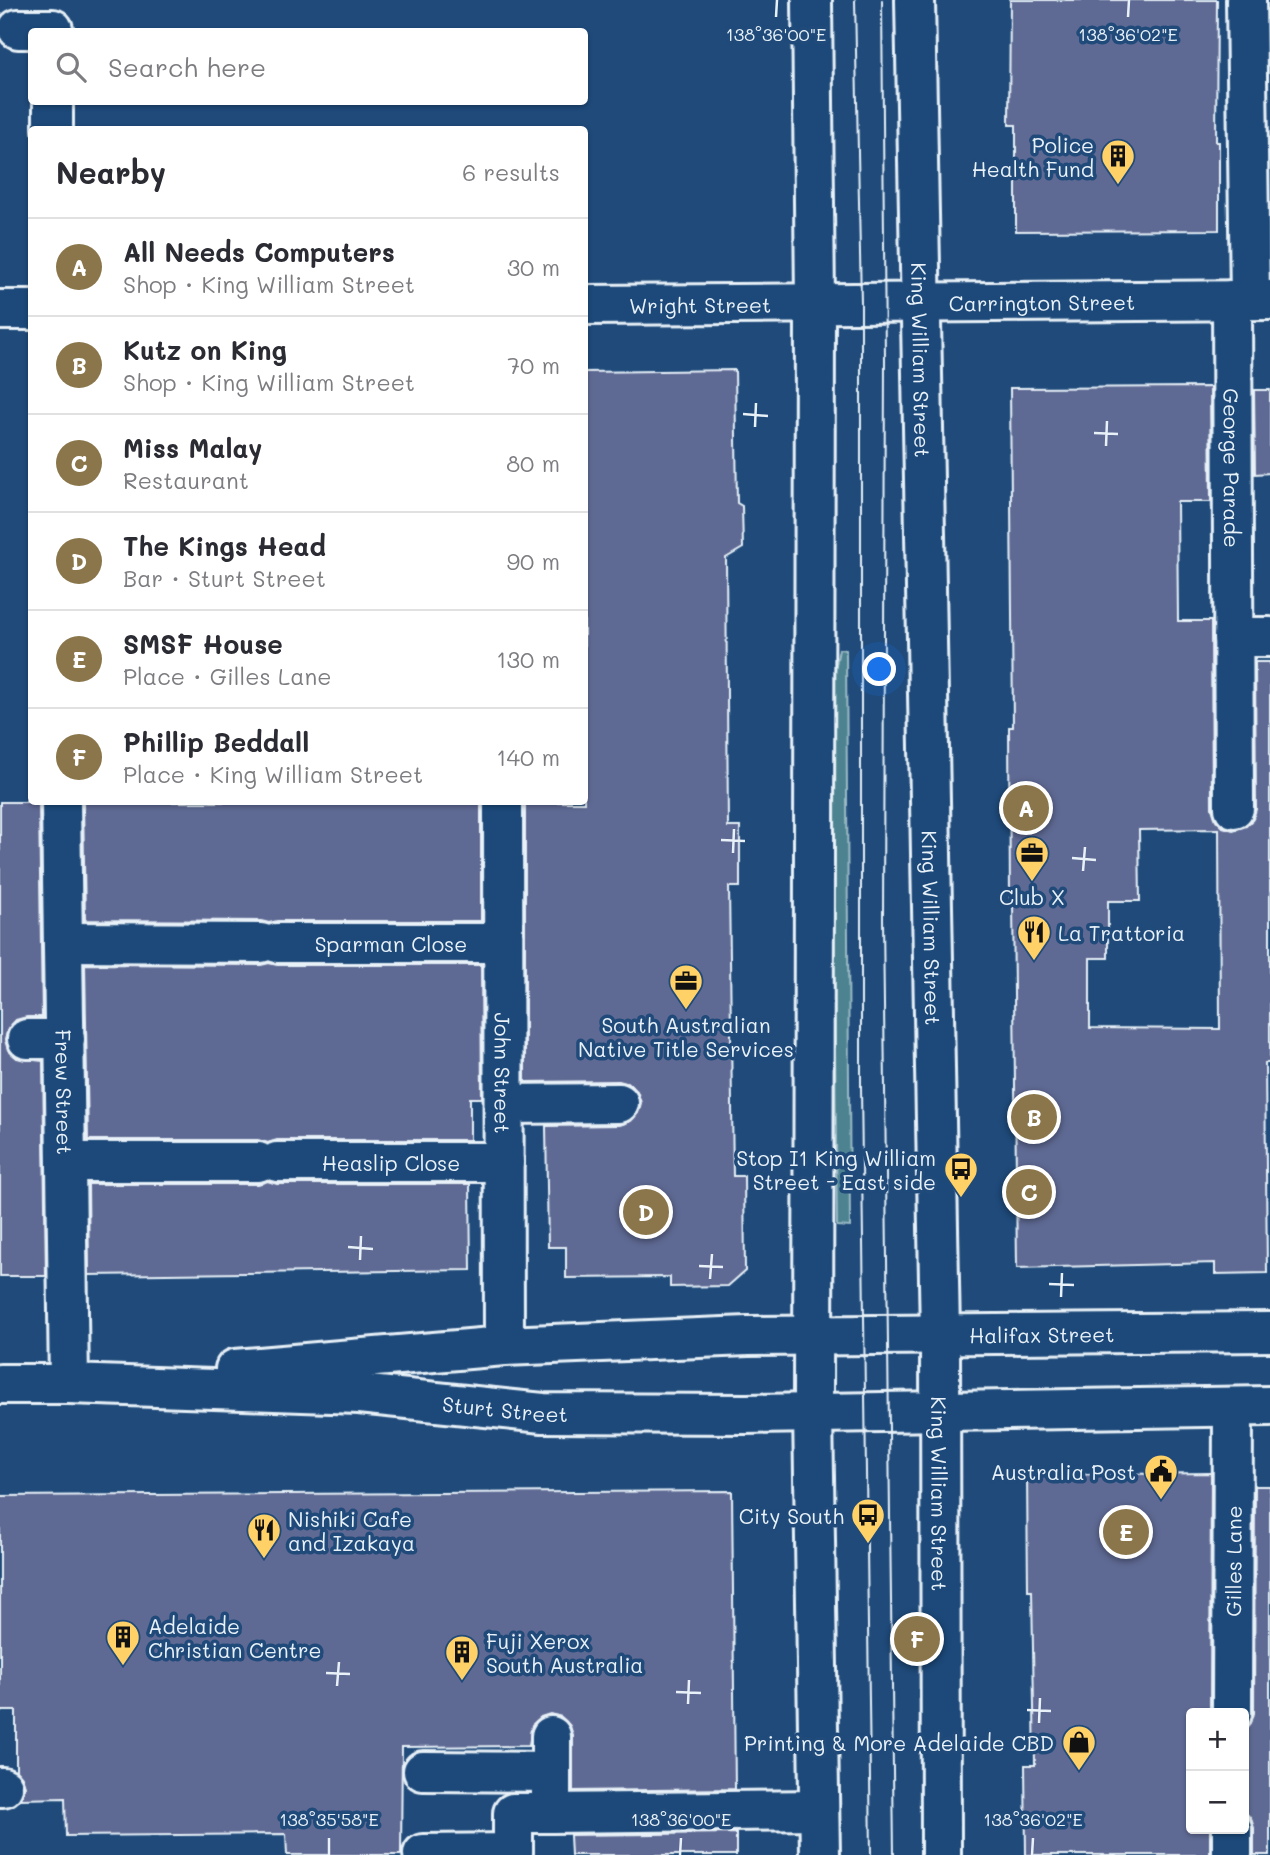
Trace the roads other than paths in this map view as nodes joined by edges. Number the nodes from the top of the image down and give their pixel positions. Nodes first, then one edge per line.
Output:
1 (813, 0) edge
2 (915, 0) edge
3 (1246, 0) edge
4 (53, 105) edge
5 (53, 126) edge
6 (1251, 300) edge
7 (815, 303) junction
8 (922, 303) junction
9 (588, 305) edge
10 (0, 310) edge
11 (28, 310) edge
12 (1252, 637) edge
13 (61, 805) edge
14 (503, 805) edge
15 (1234, 808) dead end
16 (64, 942) junction
17 (503, 943) junction
18 (65, 1039) junction
19 (27, 1040) dead end
20 (619, 1103) dead end
21 (504, 1104) junction
22 (66, 1162) junction
23 (504, 1162) junction
24 (1270, 1332) edge
25 (940, 1334) junction
26 (813, 1336) junction
27 (504, 1346) junction
28 (0, 1384) edge
29 (69, 1384) junction
30 (1252, 1407) edge
31 (940, 1411) junction
32 (813, 1413) junction
33 (1232, 1708) edge
34 (423, 1771) dead end
35 (819, 1810) junction
36 (551, 1813) junction
37 (1232, 1834) edge
38 (423, 1854) edge
39 (820, 1855) edge
40 (940, 1855) edge
41 (1232, 1855) edge

1 - 7 street
2 - 8 street, King William Street
3 - 6 street, George Parade
4 - 5 street
6 - 8 street, Carrington Street
6 - 12 street, George Parade
7 - 8 street, Carrington Street
7 - 9 street, Wright Street
7 - 26 street
8 - 25 street, King William Street
10 - 11 street
12 - 15 street, George Parade
13 - 16 street, Frew Street
14 - 17 street, John Street
16 - 17 street, Sparman Close
16 - 18 street, Frew Street
17 - 21 street, John Street
18 - 19 street
18 - 22 street, Frew Street
20 - 21 street
21 - 23 street, John Street
22 - 23 street, Heaslip Close
22 - 29 street, Frew Street
23 - 27 street, John Street
24 - 25 street, Halifax Street
25 - 26 street, Halifax Street
25 - 31 street, King William Street
26 - 27 street, Sturt Street
26 - 32 street
27 - 29 street, Sturt Street
28 - 29 street, Sturt Street
29 - 32 street, Sturt Street
30 - 31 street
30 - 33 street, Gilles Lane
31 - 32 street, Sturt Street
31 - 40 street, King William Street
32 - 35 street
34 - 36 street
35 - 36 street
35 - 39 street
36 - 38 street
37 - 41 street

